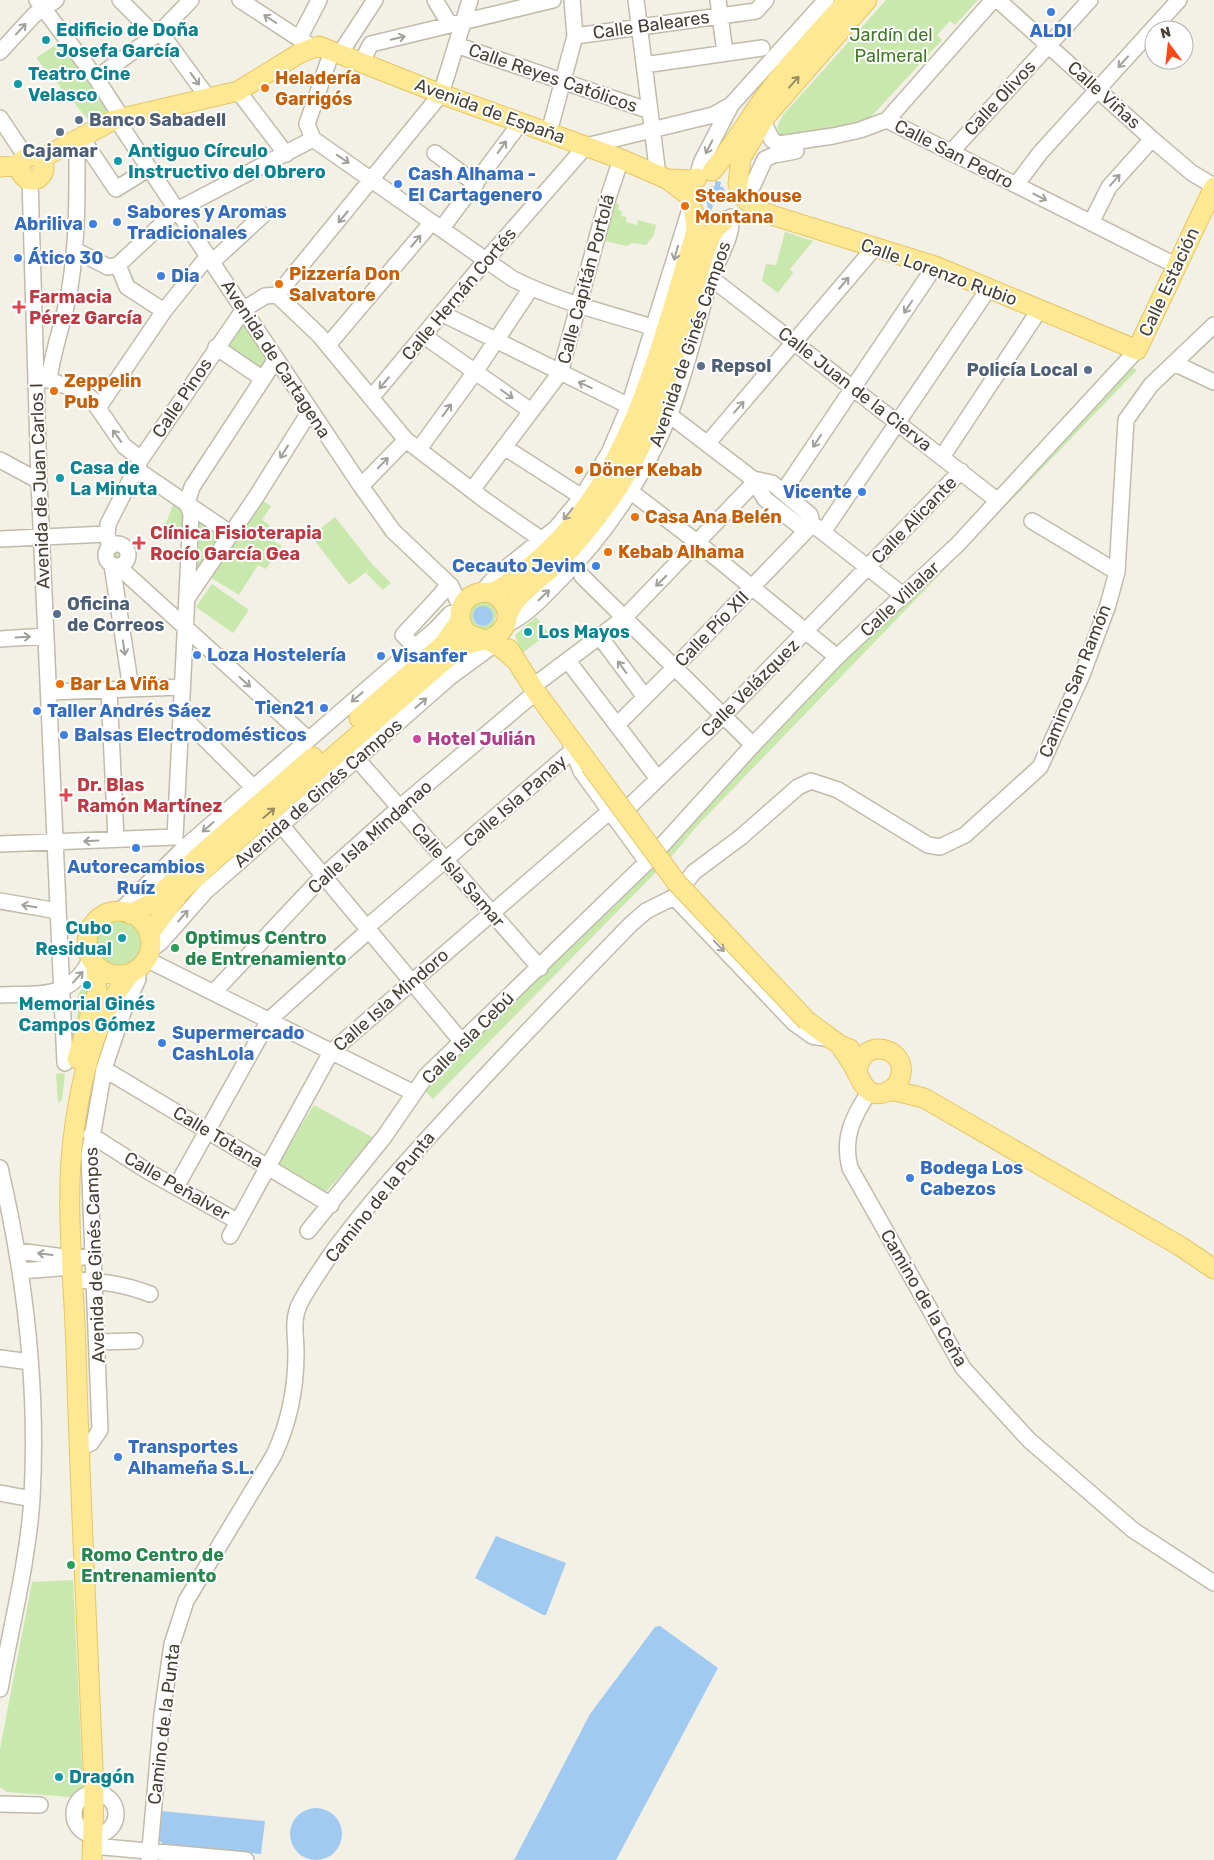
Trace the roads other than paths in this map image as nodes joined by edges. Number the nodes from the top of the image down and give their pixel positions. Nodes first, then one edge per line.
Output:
1 (56, 0) edge
2 (120, 0) edge
3 (191, 0) edge
4 (240, 0) edge
5 (319, 0) edge
6 (375, 0) edge
7 (436, 0) edge
8 (470, 0) edge
9 (553, 0) edge
10 (572, 0) edge
11 (636, 0) edge
12 (718, 0) edge
13 (826, 0) edge
14 (848, 0) edge
15 (867, 0) edge
16 (992, 0) edge
17 (998, 0) edge
18 (1090, 0) edge
19 (1179, 0) edge
20 (40, 5) edge
21 (761, 6) edge
22 (720, 16) junction
23 (457, 23) junction
24 (639, 28) junction
25 (157, 33) junction
26 (575, 36) junction
27 (306, 42) junction
28 (456, 45) junction
29 (1050, 45) junction
30 (762, 48) dead end
31 (0, 52) edge
32 (336, 53) junction
33 (725, 53) junction
34 (361, 63) junction
35 (644, 65) junction
36 (96, 78) junction
37 (562, 82) junction
38 (1098, 90) junction
39 (238, 91) junction
40 (441, 94) junction
41 (209, 98) junction
42 (731, 105) junction
43 (650, 111) junction
44 (0, 118) edge
45 (120, 119) junction
46 (887, 120) junction
47 (763, 121) junction
48 (520, 122) junction
49 (653, 130) junction
50 (549, 132) junction
51 (79, 138) junction
52 (313, 139) junction
53 (1152, 139) junction
54 (586, 146) junction
55 (951, 152) junction
56 (286, 154) junction
57 (435, 154) dead end
58 (622, 159) junction
59 (32, 166) junction
60 (0, 167) edge
61 (148, 168) junction
62 (704, 174) junction
63 (663, 177) junction
64 (374, 180) junction
65 (476, 184) junction
66 (1016, 185) junction
67 (1214, 186) edge
68 (741, 192) junction
69 (691, 205) junction
70 (177, 210) junction
71 (768, 214) junction
72 (263, 215) dead end
73 (728, 220) junction
74 (1091, 223) junction
75 (437, 225) junction
76 (875, 247) junction
77 (75, 250) junction
78 (210, 259) junction
79 (487, 259) junction
80 (118, 265) junction
81 (935, 266) junction
82 (1177, 266) junction
83 (710, 278) junction
84 (532, 288) junction
85 (988, 288) junction
86 (278, 296) junction
87 (579, 305) junction
88 (244, 308) junction
89 (1040, 309) junction
90 (164, 310) junction
91 (443, 314) junction
92 (1214, 325) edge
93 (652, 327) junction
94 (424, 336) junction
95 (495, 342) junction
96 (794, 343) junction
97 (328, 345) junction
98 (216, 347) junction
99 (1137, 350) junction
100 (276, 359) junction
101 (1174, 364) junction
102 (475, 372) junction
103 (560, 373) junction
104 (264, 379) junction
105 (42, 380) junction
106 (1214, 382) edge
107 (853, 389) junction
108 (371, 398) junction
109 (629, 406) junction
110 (98, 408) junction
111 (663, 410) junction
112 (310, 411) junction
113 (531, 411) junction
114 (898, 424) junction
115 (406, 440) junction
116 (707, 444) junction
117 (504, 447) junction
118 (419, 449) junction
119 (942, 457) junction
120 (0, 460) edge
121 (138, 464) junction
122 (961, 471) junction
123 (754, 480) junction
124 (39, 481) junction
125 (361, 486) junction
126 (472, 490) junction
127 (630, 491) junction
128 (783, 492) junction
129 (582, 497) junction
130 (998, 501) junction
131 (187, 503) junction
132 (1032, 521) dead end
133 (814, 529) junction
134 (230, 533) junction
135 (42, 537) junction
136 (0, 539) edge
137 (108, 540) junction
138 (542, 540) junction
139 (698, 543) junction
140 (116, 566) junction
141 (868, 568) junction
142 (1117, 572) junction
143 (582, 576) dead end
144 (450, 584) junction
145 (752, 588) junction
146 (484, 593) junction
147 (904, 596) junction
148 (188, 597) junction
149 (461, 613) junction
150 (624, 618) junction
151 (506, 622) junction
152 (185, 627) junction
153 (806, 632) junction
154 (46, 636) junction
155 (600, 637) junction
156 (0, 639) edge
157 (487, 641) junction
158 (415, 647) junction
159 (838, 657) junction
160 (514, 659) junction
161 (568, 660) junction
162 (674, 668) junction
163 (182, 687) junction
164 (131, 689) junction
165 (109, 690) junction
166 (534, 690) junction
167 (49, 692) junction
168 (645, 698) junction
169 (181, 715) junction
170 (723, 716) junction
171 (617, 725) junction
172 (308, 739) junction
173 (753, 745) junction
174 (578, 752) junction
175 (357, 759) junction
176 (658, 780) junction
177 (253, 787) junction
178 (631, 805) junction
179 (399, 808) junction
180 (610, 811) junction
181 (282, 826) junction
182 (116, 839) junction
183 (55, 842) junction
184 (179, 842) junction
185 (0, 844) edge
186 (662, 847) junction
187 (445, 861) junction
188 (647, 862) junction
189 (323, 876) junction
190 (686, 880) junction
191 (674, 897) junction
192 (0, 901) edge
193 (58, 911) junction
194 (125, 913) junction
195 (492, 913) junction
196 (367, 930) junction
197 (143, 957) junction
198 (93, 962) junction
199 (540, 968) junction
200 (411, 982) junction
201 (61, 991) junction
202 (214, 992) junction
203 (0, 995) edge
204 (269, 1020) junction
205 (462, 1042) junction
206 (835, 1042) junction
207 (331, 1052) junction
208 (865, 1053) junction
209 (65, 1063) dead end
210 (104, 1069) junction
211 (856, 1072) junction
212 (901, 1074) junction
213 (891, 1090) junction
214 (870, 1091) junction
215 (414, 1093) junction
216 (924, 1098) junction
217 (206, 1131) junction
218 (91, 1135) junction
219 (268, 1167) junction
220 (0, 1168) edge
221 (176, 1187) junction
222 (331, 1205) junction
223 (237, 1221) junction
224 (308, 1231) dead end
225 (72, 1236) junction
226 (230, 1236) dead end
227 (18, 1251) junction
228 (94, 1256) junction
229 (73, 1268) junction
230 (1214, 1269) edge
231 (20, 1272) junction
232 (95, 1280) junction
233 (150, 1294) dead end
234 (135, 1341) dead end
235 (97, 1342) junction
236 (0, 1358) edge
237 (30, 1362) junction
238 (79, 1448) junction
239 (0, 1493) edge
240 (32, 1499) junction
241 (1214, 1583) edge
242 (5, 1628) edge
243 (0, 1689) edge
244 (94, 1793) junction
245 (0, 1804) edge
246 (40, 1805) dead end
247 (115, 1822) junction
248 (93, 1847) edge
249 (124, 1850) junction
250 (149, 1856) edge
251 (246, 1860) edge

1 - 20 street
2 - 25 street
3 - 25 street
27 -> 4 street
5 - 27 street
6 - 32 street
7 - 23 street
8 - 23 street
9 - 23 street
10 - 26 street
11 - 24 street
12 - 22 street
13 - 42 street
14 - 62 main road
47 -> 15 main road
16 - 46 street
17 - 29 street, Calle Viñas
18 - 29 street, Calle Olivos
19 -> 38 street
31 -> 20 street
20 - 36 street, Avenida de Cartagena
21 - 22 street, Calle Baleares
22 - 24 street, Calle Baleares
22 - 33 street
23 - 28 street
34 -> 23 street
24 - 26 street, Calle Baleares
24 - 35 street
25 - 36 street
25 -> 41 street
26 - 37 street
27 - 32 main road, Avenida de España
27 - 39 main road
28 - 37 street, Calle Reyes Católicos
28 - 40 street
29 - 38 street, Calle Viñas
29 - 55 street, Calle Olivos
30 - 33 street
32 - 34 main road, Avenida de España
32 - 52 street
33 - 35 street
34 - 40 main road, Avenida de España
35 - 43 street
36 - 45 street, Avenida de Cartagena
37 - 43 street, Calle Reyes Católicos
37 - 50 street
38 - 53 street, Calle Viñas
38 - 66 street
39 - 41 main road
39 - 56 street
40 - 48 main road, Avenida de España
40 - 64 street
41 - 45 main road
42 - 49 street
42 -> 62 street
43 - 49 street
44 - 59 street
45 - 51 main road
45 - 61 street, Avenida de Cartagena
46 - 47 street
46 - 55 street, Calle San Pedro
46 - 68 street, Calle San Pedro
47 - 68 main road
48 - 50 main road, Avenida de España
65 -> 48 street
49 - 54 street
49 - 63 street
50 - 54 main road, Avenida de España
51 - 59 main road
51 - 61 street
51 - 77 street
52 - 56 street
52 -> 64 street
53 - 67 street, Calle Viñas
74 -> 53 street
54 - 58 main road, Avenida de España
54 - 79 street, Calle Hernán Cortés
55 - 66 street, Calle San Pedro
56 - 70 street
57 - 65 street
58 - 63 main road, Avenida de España
58 - 87 street, Calle Capitán Portolá
59 - 60 main road
59 - 105 street, Avenida de Juan Carlos I
61 - 70 street, Avenida de Cartagena
62 - 63 main road
62 - 68 main road
62 - 69 main road
63 - 69 main road
64 - 75 street
64 -> 86 street
65 - 75 street
66 -> 74 street, Calle San Pedro
67 - 82 main road, Calle Estación
68 - 71 main road, Calle Lorenzo Rubio
68 - 73 main road
69 - 73 main road
69 -> 93 street
69 - 146 main road, Avenida de Ginés Campos
70 - 78 street, Avenida de Cartagena
70 - 80 street
71 - 73 main road
71 - 76 main road, Calle Lorenzo Rubio
72 - 78 street
73 - 83 street, Avenida de Ginés Campos
73 - 111 main road, Avenida de Ginés Campos
74 - 82 street, Calle San Pedro
75 - 79 street
97 -> 75 street
76 - 81 main road, Calle Lorenzo Rubio
96 -> 76 street
77 - 80 street
77 - 105 street
78 - 88 street, Avenida de Cartagena
78 - 90 street
79 - 84 street
79 - 91 street, Calle Hernán Cortés
80 - 90 street
81 - 85 main road, Calle Lorenzo Rubio
81 -> 107 street
82 - 99 main road, Calle Estación
83 - 96 street, Calle Juan de la Cierva
83 - 111 street, Avenida de Ginés Campos
84 - 87 street
84 - 95 street
85 - 89 main road, Calle Lorenzo Rubio
85 - 114 street, Calle Pío XII
86 - 88 street
86 - 97 street
87 - 93 street
87 - 103 street, Calle Capitán Portolá
88 - 98 street, Calle Pinos
88 - 100 street, Avenida de Cartagena
89 - 99 main road, Calle Lorenzo Rubio
89 - 119 street, Calle Alicante
90 - 110 street
91 - 94 street, Calle Hernán Cortés
91 - 95 street
92 - 101 street, Camino San Ramón
93 - 109 street
94 - 102 street
94 -> 108 street, Calle Hernán Cortés
95 - 102 street
95 - 103 street
96 - 107 street, Calle Juan de la Cierva
116 -> 96 street
97 - 108 street
98 - 104 street
98 - 121 street, Calle Pinos
99 - 130 street, Calle Villalar
100 - 104 street
100 - 112 street, Avenida de Cartagena
101 - 106 street
101 - 142 street, Camino San Ramón
102 -> 113 street
118 -> 102 street
109 -> 103 street
103 - 113 street, Calle Capitán Portolá
104 - 131 street
105 - 110 street
105 - 124 street, Avenida de Juan Carlos I
107 - 114 street, Calle Juan de la Cierva
107 -> 128 street
108 - 115 street
109 - 129 street
121 -> 110 street
111 - 116 street
111 - 127 street, Avenida de Ginés Campos
111 - 151 main road, Avenida de Ginés Campos
112 - 125 street, Avenida de Cartagena
112 -> 134 street
113 - 117 street, Calle Capitán Portolá
114 - 119 street, Calle Juan de la Cierva
114 - 133 street, Calle Pío XII
115 - 118 street
125 -> 115 street
116 - 123 street
117 - 126 street, Calle Capitán Portolá
117 - 129 street
118 - 126 street
119 - 122 street, Calle Juan de la Cierva
120 - 124 street
121 - 131 street
121 - 137 street, Calle Pinos
122 - 130 street, Calle Juan de la Cierva
122 - 141 street, Calle Alicante
123 - 128 street
123 - 133 street
123 - 139 street, Calle Isla Mindanao
124 - 135 street, Avenida de Juan Carlos I
125 - 144 street, Avenida de Cartagena
126 - 138 street
127 - 139 street
151 -> 127 street, Avenida de Ginés Campos
128 - 133 street
129 -> 138 street
130 - 147 street, Calle Villalar
131 - 134 street
131 - 148 street
132 - 142 street
133 - 141 street
133 - 145 street, Calle Pío XII
134 - 148 street
135 - 136 street
135 - 137 street
135 - 154 street, Avenida de Juan Carlos I
137 - 140 street
138 - 146 street
139 - 145 street
139 -> 150 street, Calle Isla Mindanao
140 - 152 street
140 -> 164 street
141 - 147 street
141 - 153 street, Calle Velázquez
142 - 190 street, Camino San Ramón
143 - 150 street
144 - 146 street, Avenida de Cartagena
144 - 149 street, Avenida de Cartagena
144 - 158 street
145 - 153 street
145 - 162 street, Calle Pío XII
146 - 149 main road
146 - 151 main road
147 - 159 street, Calle Villalar
148 - 152 street
149 - 157 main road
149 - 158 street
149 - 194 main road, Avenida de Ginés Campos
150 - 155 street, Calle Isla Mindanao
150 - 162 street
151 - 157 main road
151 - 160 main road
152 - 163 street
152 -> 172 street
153 - 159 street
153 - 170 street, Calle Velázquez
156 -> 154 street
154 - 167 street, Avenida de Juan Carlos I
155 - 161 street, Calle Isla Mindanao
168 -> 155 street
157 - 160 main road
175 -> 157 street, Avenida de Ginés Campos
197 -> 157 main road, Avenida de Ginés Campos
158 -> 172 street
159 - 173 street, Calle Villalar
160 - 166 main road
161 - 166 street, Calle Isla Mindanao
161 - 171 street
162 - 168 street, Calle Pío XII
162 - 170 street
163 - 164 street
163 - 169 street
164 - 165 street
165 - 167 street
165 - 182 street
166 - 174 main road
166 - 179 street, Calle Isla Mindanao
167 - 183 street, Avenida de Juan Carlos I
168 - 171 street, Calle Pío XII
169 - 177 street
169 - 184 street
170 - 173 street
170 - 176 street, Calle Velázquez
171 - 176 street
172 - 177 street
173 - 186 street, Calle Villalar
174 - 178 street
174 - 180 street
174 - 187 street, Calle Isla Panay
174 - 206 main road, bridge
175 - 179 street, Calle Isla Samar
175 - 181 street, Avenida de Ginés Campos
176 - 178 street, Calle Velázquez
177 -> 184 street
178 - 186 street
179 - 187 street, Calle Isla Samar
179 - 189 street, Calle Isla Mindanao
180 - 188 street
180 - 195 street, Calle Isla Mindoro
181 - 189 street
197 -> 181 street, Avenida de Ginés Campos
182 -> 183 street
182 - 184 street
183 - 185 street
183 - 193 street, Avenida de Juan Carlos I
184 - 194 street
186 - 188 street, Calle Villalar
187 - 195 street, Calle Isla Samar
187 - 196 street, Calle Isla Panay
188 - 199 street, Calle Isla Cebú
189 - 196 street
189 - 202 street, Calle Isla Mindanao
190 - 191 street, Camino San Ramón
190 - 206 street
191 -> 206 street
191 - 250 street, Camino de la Punta
193 -> 192 street
193 - 201 street, Avenida de Juan Carlos I
194 - 197 main road
194 - 198 main road
195 - 199 street, Calle Isla Samar
195 - 200 street, Calle Isla Mindoro
196 - 200 street
196 - 204 street, Calle Isla Panay
197 - 198 main road
197 - 202 street
197 - 210 street, Avenida de Ginés Campos
197 - 225 main road, Avenida de Ginés Campos
201 -> 198 street
198 - 225 main road, Avenida de Ginés Campos
199 - 205 street, Calle Isla Cebú
200 - 205 street
200 - 207 street, Calle Isla Mindoro
201 - 203 street
201 - 209 street, Avenida de Juan Carlos I
202 - 204 street
204 - 207 street
204 - 217 street, Calle Isla Panay
205 - 215 street, Calle Isla Cebú
206 - 208 main road
206 - 211 main road
207 - 215 street
207 - 219 street, Calle Isla Mindoro
208 - 211 main road
208 - 212 main road
210 - 217 street, Calle Totana
210 - 218 street, Avenida de Ginés Campos
211 - 214 main road
212 - 213 main road
212 - 216 main road
213 - 214 main road
213 - 216 main road
214 - 241 street, Camino de la Ceña
215 - 222 street, Calle Isla Cebú
216 - 230 main road
217 - 219 street, Calle Totana
217 - 221 street, Calle Isla Panay
218 - 221 street, Calle Peñalver
218 - 228 street, Avenida de Ginés Campos
219 - 222 street, Calle Totana
219 - 223 street, Calle Isla Mindoro
220 - 227 street
221 - 223 street, Calle Peñalver
222 - 224 street, Calle Isla Cebú
223 - 226 street, Calle Isla Mindoro
225 - 229 main road, Avenida de Ginés Campos
229 -> 227 street
227 - 231 street
228 - 229 street
228 - 232 street, Avenida de Ginés Campos
229 - 231 street
229 - 232 street
229 - 238 main road, Avenida de Ginés Campos
231 - 237 street
232 - 233 street
232 - 235 street, Avenida de Ginés Campos
234 - 235 street
235 - 238 street, Avenida de Ginés Campos
236 - 237 street
237 - 240 street
238 - 244 main road, Avenida de Ginés Campos
239 - 240 street
240 - 242 street
242 - 243 street
244 - 247 street
244 - 248 main road, Avenida de Ginés Campos
245 - 246 street
247 - 248 street
247 - 249 street
248 - 249 street
249 - 250 street
250 - 251 street

